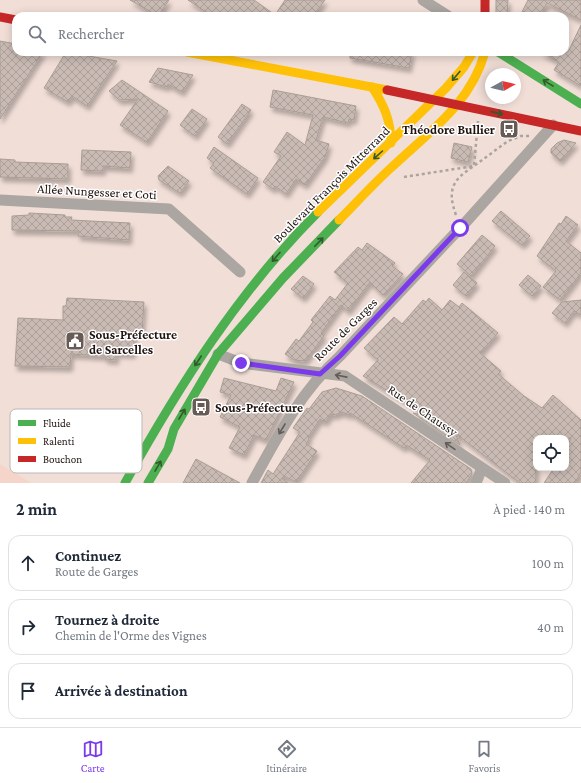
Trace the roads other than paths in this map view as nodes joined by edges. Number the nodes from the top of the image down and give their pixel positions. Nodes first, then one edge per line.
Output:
1 (423, 0) edge
2 (485, 0) edge
3 (442, 12) edge
4 (485, 12) edge
5 (0, 17) edge
6 (12, 19) edge
7 (208, 56) edge
8 (470, 56) edge
9 (484, 56) edge
10 (504, 56) edge
11 (372, 87) junction
12 (436, 98) junction
13 (459, 104) junction
14 (581, 104) edge
15 (553, 125) junction
16 (581, 131) edge
17 (391, 143) junction
18 (0, 200) edge
19 (240, 272) dead end
20 (218, 354) junction
21 (320, 374) junction
22 (142, 453) edge
23 (482, 468) junction
24 (131, 473) edge
25 (125, 483) edge
26 (148, 483) edge
27 (252, 483) edge
28 (476, 483) edge
29 (505, 483) edge

1 - 3 street
2 - 4 main road
5 - 6 main road
7 - 11 main road
8 -> 12 main road, Boulevard François Mitterrand
9 - 13 main road
14 -> 10 main road
11 - 12 main road
11 - 17 main road
12 - 13 main road
12 - 17 main road, Boulevard François Mitterrand
13 -> 15 main road
20 -> 13 main road
15 - 16 main road
15 - 21 street, Route de Garges
17 -> 22 main road, Boulevard François Mitterrand
18 - 19 street, Allée Nungesser et Coti
20 - 21 street, Rue de Chaussy
26 -> 20 main road
23 -> 21 street, Rue de Chaussy
21 -> 27 street, Route de Garges
23 - 28 street
23 - 29 street, Rue de Chaussy
24 -> 25 main road, Boulevard François Mitterrand

